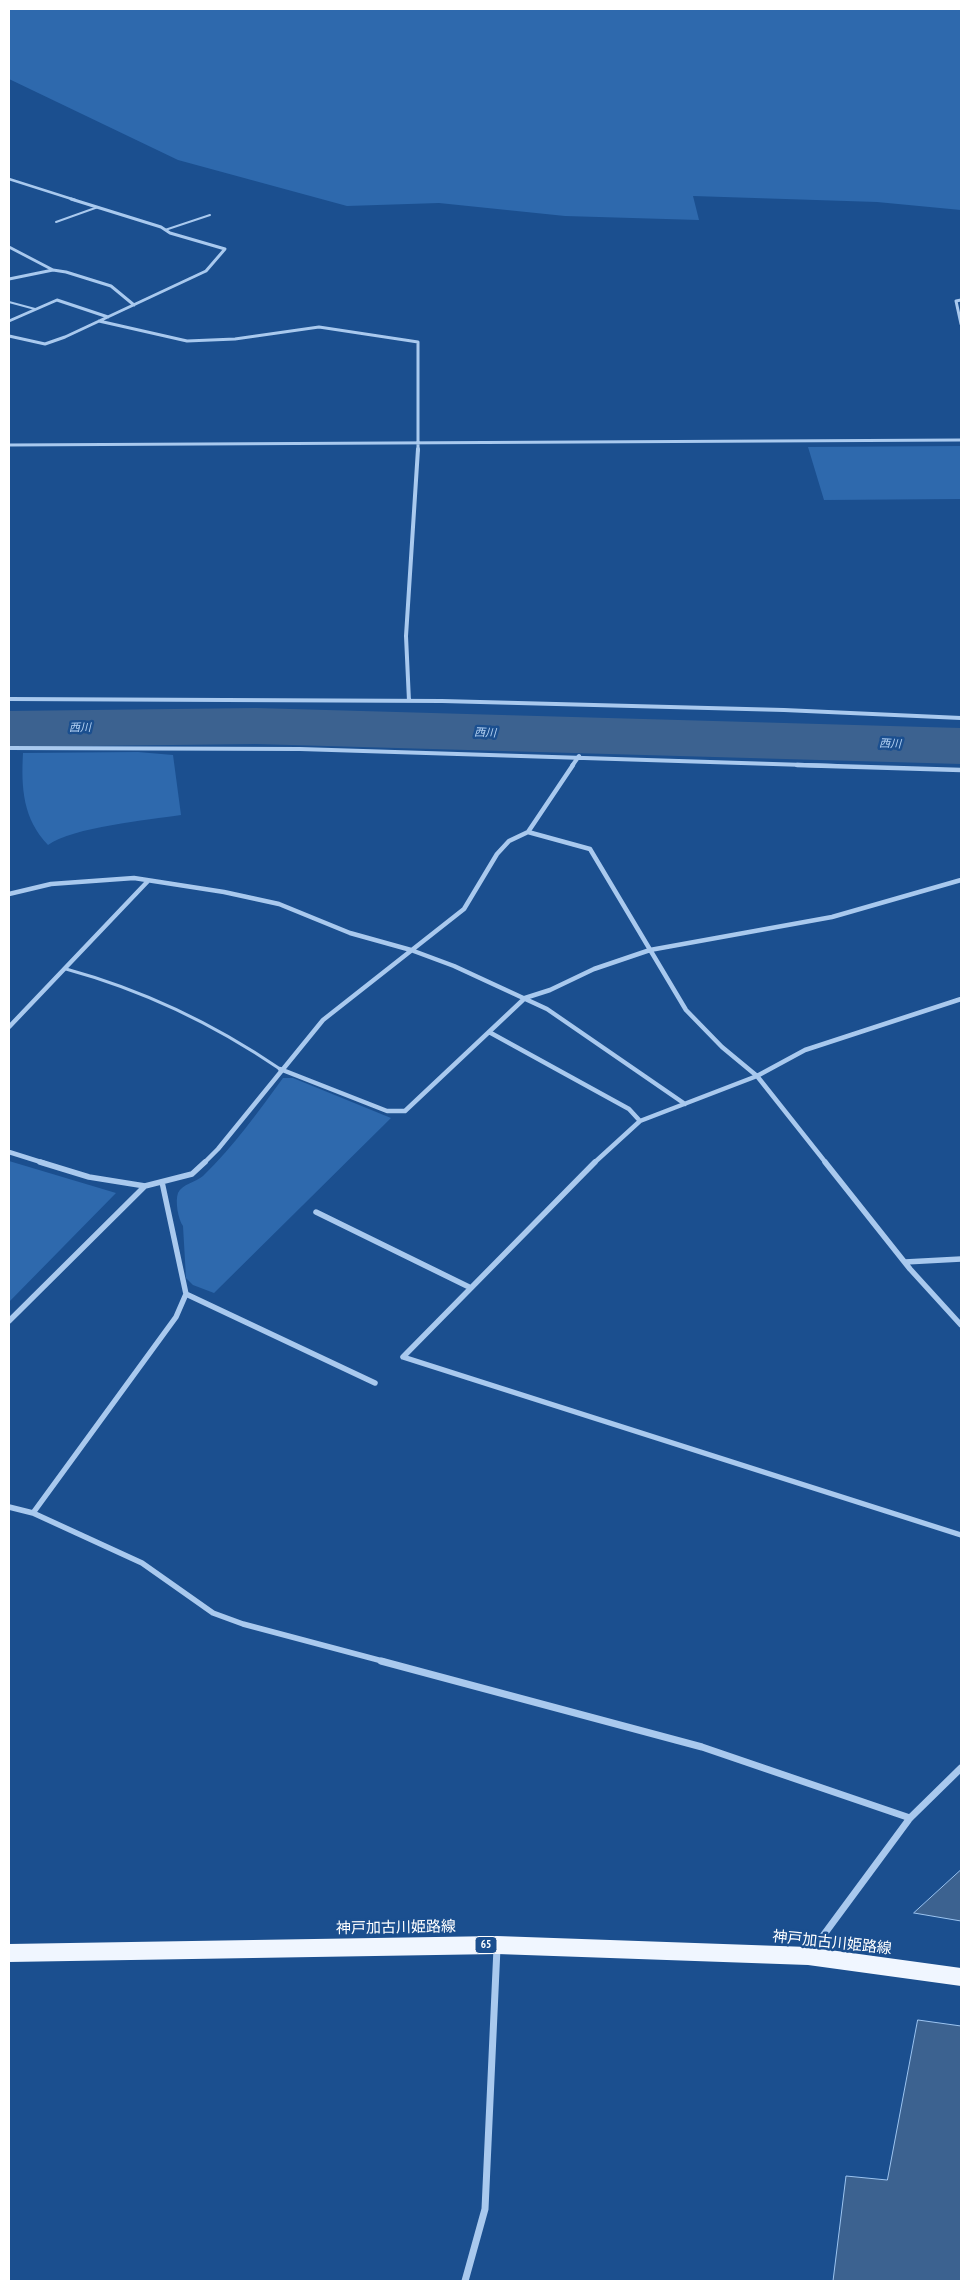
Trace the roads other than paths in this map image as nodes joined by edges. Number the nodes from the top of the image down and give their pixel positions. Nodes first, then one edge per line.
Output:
1 (10, 180) edge
2 (98, 207) junction
3 (210, 215) dead end
4 (56, 222) dead end
5 (165, 230) junction
6 (9, 246) edge
7 (54, 270) junction
8 (9, 279) edge
9 (961, 300) edge
10 (9, 302) edge
11 (134, 305) junction
12 (34, 310) junction
13 (108, 317) junction
14 (9, 321) edge
15 (99, 321) junction
16 (961, 324) edge
17 (10, 336) edge
18 (961, 440) edge
19 (418, 443) junction
20 (9, 445) edge
21 (9, 699) edge
22 (409, 701) junction
23 (961, 718) edge
24 (9, 748) edge
25 (579, 756) junction
26 (961, 770) edge
27 (528, 832) junction
28 (961, 880) edge
29 (148, 881) junction
30 (9, 894) edge
31 (411, 950) junction
32 (650, 950) junction
33 (66, 969) junction
34 (525, 998) junction
35 (961, 999) edge
36 (9, 1028) edge
37 (489, 1032) junction
38 (280, 1069) junction
39 (757, 1076) junction
40 (685, 1104) junction
41 (640, 1121) junction
42 (9, 1152) edge
43 (162, 1182) junction
44 (145, 1186) junction
45 (316, 1212) dead end
46 (961, 1259) edge
47 (905, 1262) junction
48 (469, 1287) junction
49 (186, 1294) junction
50 (9, 1321) edge
51 (961, 1325) edge
52 (375, 1383) dead end
53 (9, 1507) edge
54 (33, 1513) junction
55 (961, 1535) edge
56 (961, 1768) edge
57 (910, 1818) junction
58 (497, 1945) junction
59 (9, 1953) edge
60 (808, 1956) junction
61 (961, 1977) edge
62 (465, 2281) edge

1 - 2 street
2 - 4 lane
2 - 5 street
3 - 5 lane
5 - 11 street
6 - 7 street
7 - 8 street
7 - 11 street
9 - 16 street
10 - 12 lane
11 - 13 street
12 - 13 street
12 - 14 street
13 - 15 street
15 - 17 street
15 - 19 street
18 - 19 street
19 - 20 street
19 - 22 street
21 - 22 street
22 - 23 street
24 - 25 street
25 - 26 street
25 - 27 street
27 - 31 street
27 - 32 street
28 - 32 street
29 - 30 street
29 - 31 street
29 - 33 street
31 - 34 street
31 - 38 street
32 - 34 street
32 - 39 street
33 - 36 street
33 - 38 lane
34 - 37 street
34 - 40 street
35 - 39 street
37 - 38 street
37 - 41 street
38 - 43 street
39 - 40 street
39 - 47 street
40 - 41 street
41 - 48 street
42 - 44 street
43 - 44 street
43 - 49 street
44 - 50 street
45 - 48 street
46 - 47 street
47 - 51 street
48 - 55 street
49 - 52 street
49 - 54 street
53 - 54 street
54 - 57 street
56 - 57 street
57 - 60 street
58 - 59 main road, 神戸加古川姫路線 / 65
58 - 60 main road, 神戸加古川姫路線 / 65
58 - 62 street
60 - 61 main road, 神戸加古川姫路線 / 65

